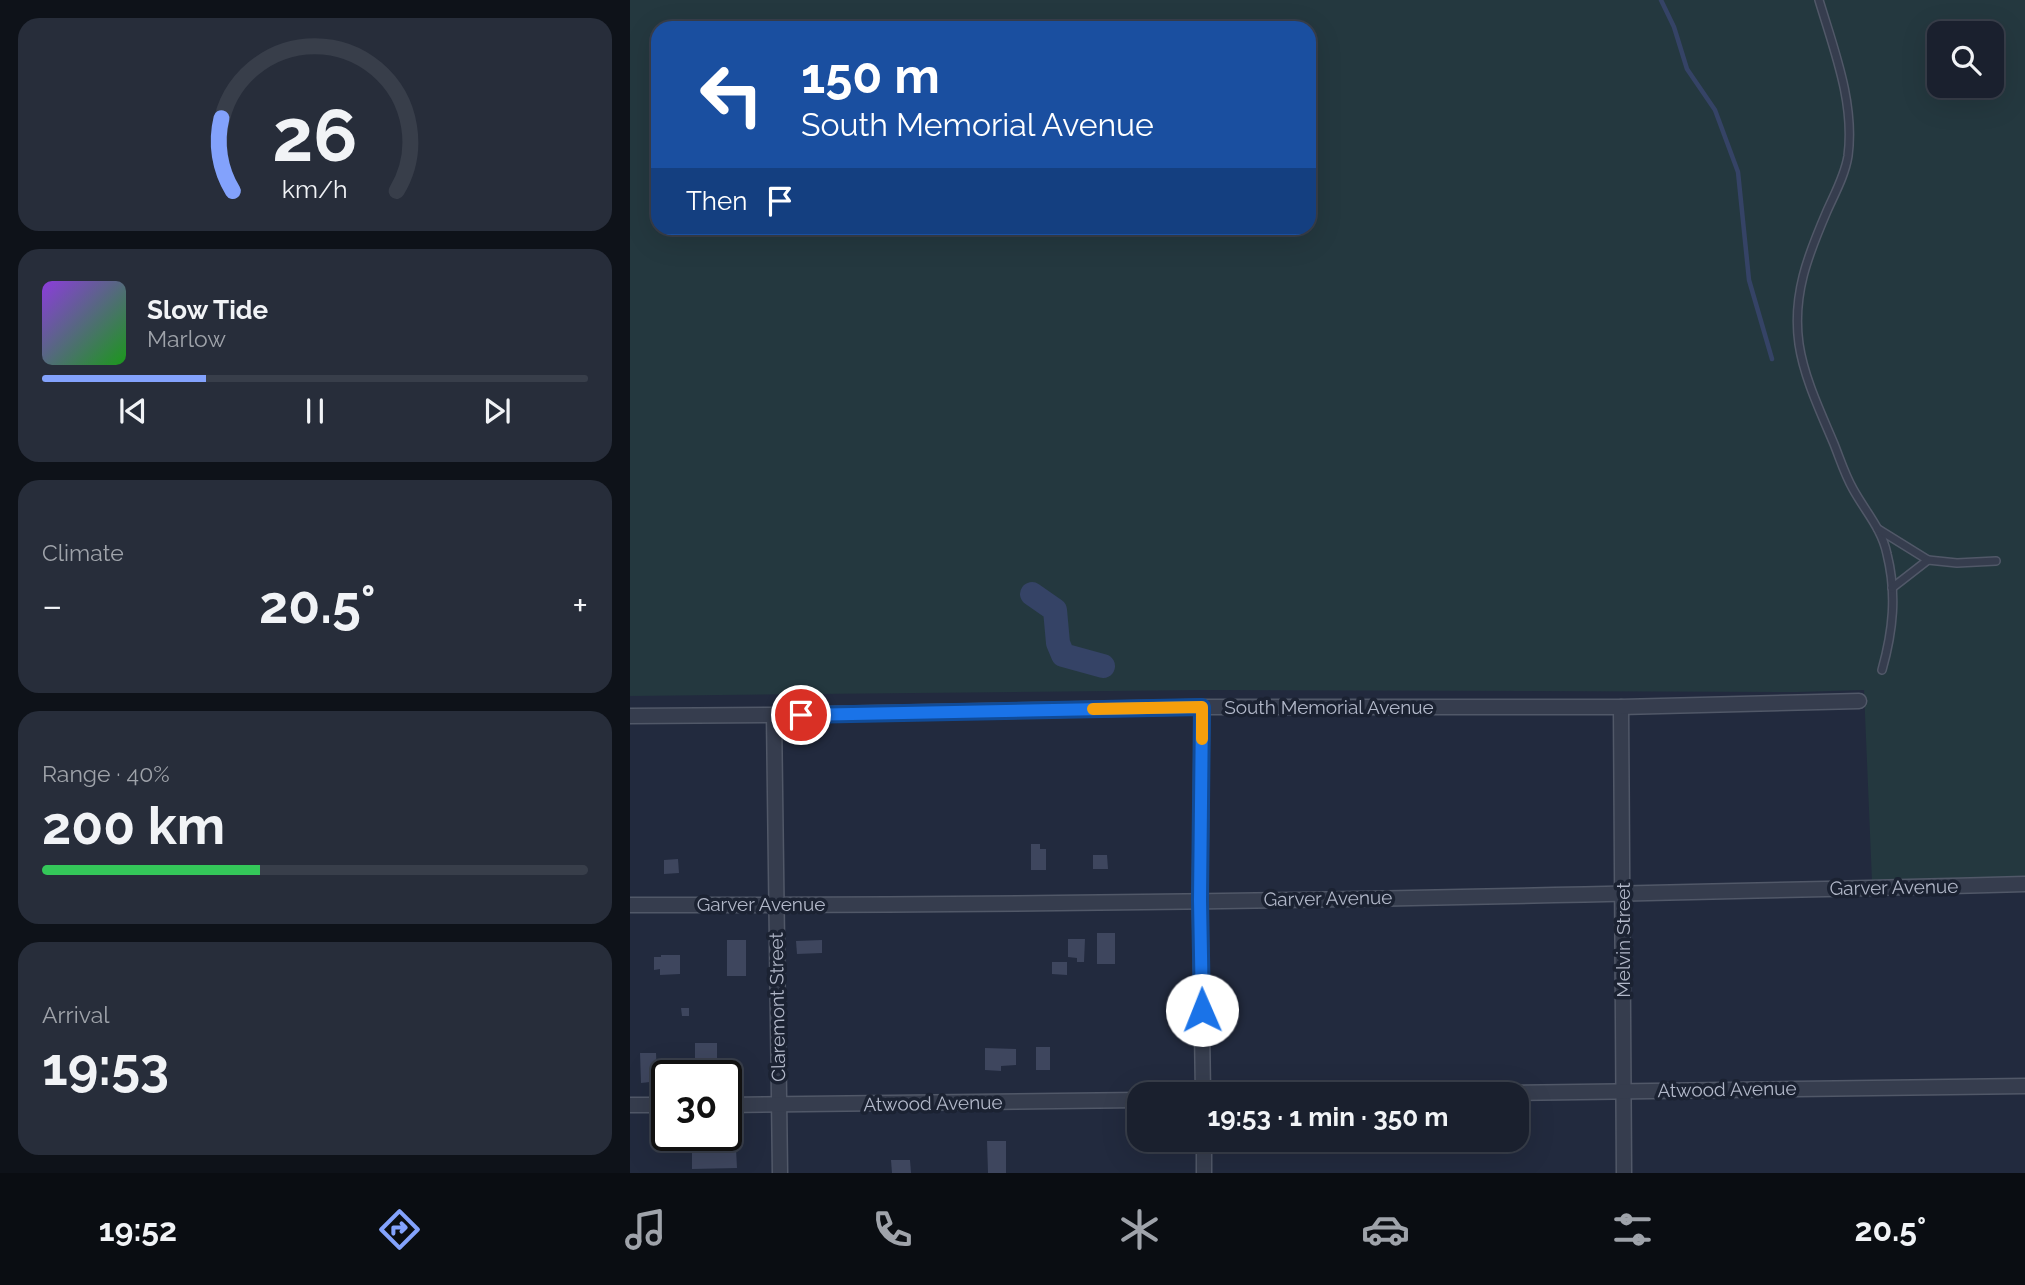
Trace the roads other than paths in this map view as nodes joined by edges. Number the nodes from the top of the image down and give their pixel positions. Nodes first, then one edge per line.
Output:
1 (1819, 0) edge
2 (1878, 529) junction
3 (1928, 560) junction
4 (1996, 561) dead end
5 (1892, 588) junction
6 (1882, 670) dead end
7 (1859, 701) dead end
8 (1202, 707) junction
9 (1621, 707) junction
10 (774, 715) junction
11 (630, 716) edge
12 (2025, 884) edge
13 (1623, 894) junction
14 (1200, 900) junction
15 (630, 905) edge
16 (776, 905) junction
17 (1203, 1082) edge
18 (2025, 1086) edge
19 (1623, 1090) junction
20 (1529, 1092) edge
21 (1127, 1100) edge
22 (630, 1105) edge
23 (651, 1105) edge
24 (742, 1105) edge
25 (778, 1105) junction
26 (1204, 1152) edge
27 (780, 1173) edge
28 (1204, 1173) edge
29 (1623, 1173) edge

1 - 2 lane
2 - 3 lane
2 - 5 lane
3 - 4 lane
3 - 5 lane
5 - 6 lane
7 - 9 street, South Memorial Avenue
8 - 9 street, South Memorial Avenue
8 - 10 street, South Memorial Avenue
8 - 14 street
9 - 13 street, Melvin Street
10 - 11 street, South Memorial Avenue
10 - 16 street, Claremont Street
12 - 13 street, Garver Avenue
13 - 14 street, Garver Avenue
13 - 19 street, Melvin Street
14 - 16 street, Garver Avenue
14 - 17 street
15 - 16 street, Garver Avenue
16 - 25 street, Claremont Street
18 - 19 street, Atwood Avenue
19 - 20 street, Atwood Avenue
19 - 29 street, Melvin Street
21 - 25 street, Atwood Avenue
22 - 23 street
24 - 25 street, Atwood Avenue
25 - 27 street, Claremont Street
26 - 28 street

